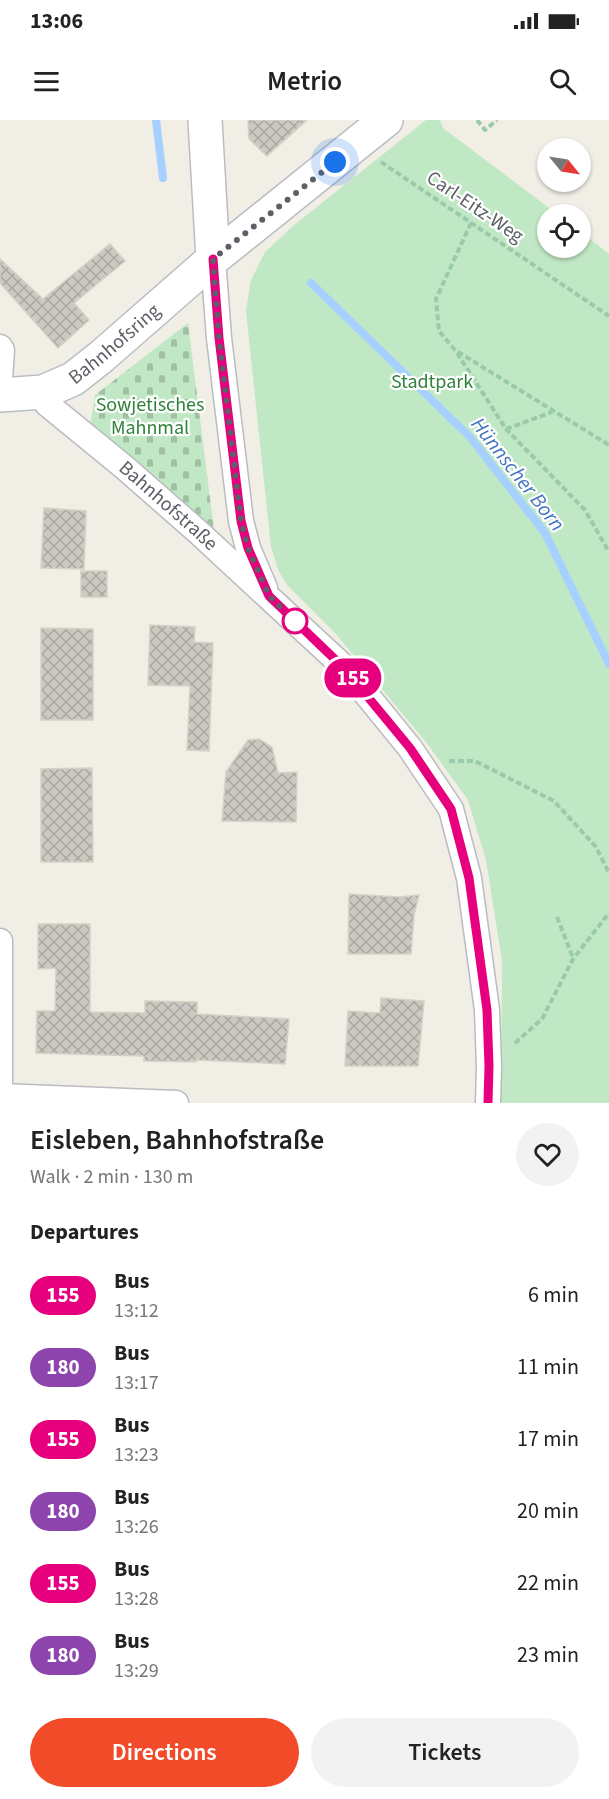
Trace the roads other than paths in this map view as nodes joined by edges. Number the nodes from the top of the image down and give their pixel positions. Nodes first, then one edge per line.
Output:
1 (205, 120) edge
2 (386, 120) edge
3 (213, 259) junction
4 (0, 347) edge
5 (0, 379) edge
6 (44, 392) junction
7 (0, 396) edge
8 (269, 596) junction
9 (0, 941) edge
10 (0, 1096) edge
11 (0, 1103) edge
12 (176, 1103) edge
13 (488, 1103) edge

1 - 3 main road
2 - 3 main road, Bahnhofsring
3 - 6 main road, Bahnhofsring
3 - 8 street, Bahnhofstraße
4 - 5 street
6 - 7 main road, Bahnhofsring
6 - 8 street, Bahnhofstraße
8 - 13 street, Bahnhofstraße
9 - 10 street
10 - 11 street
10 - 12 street

